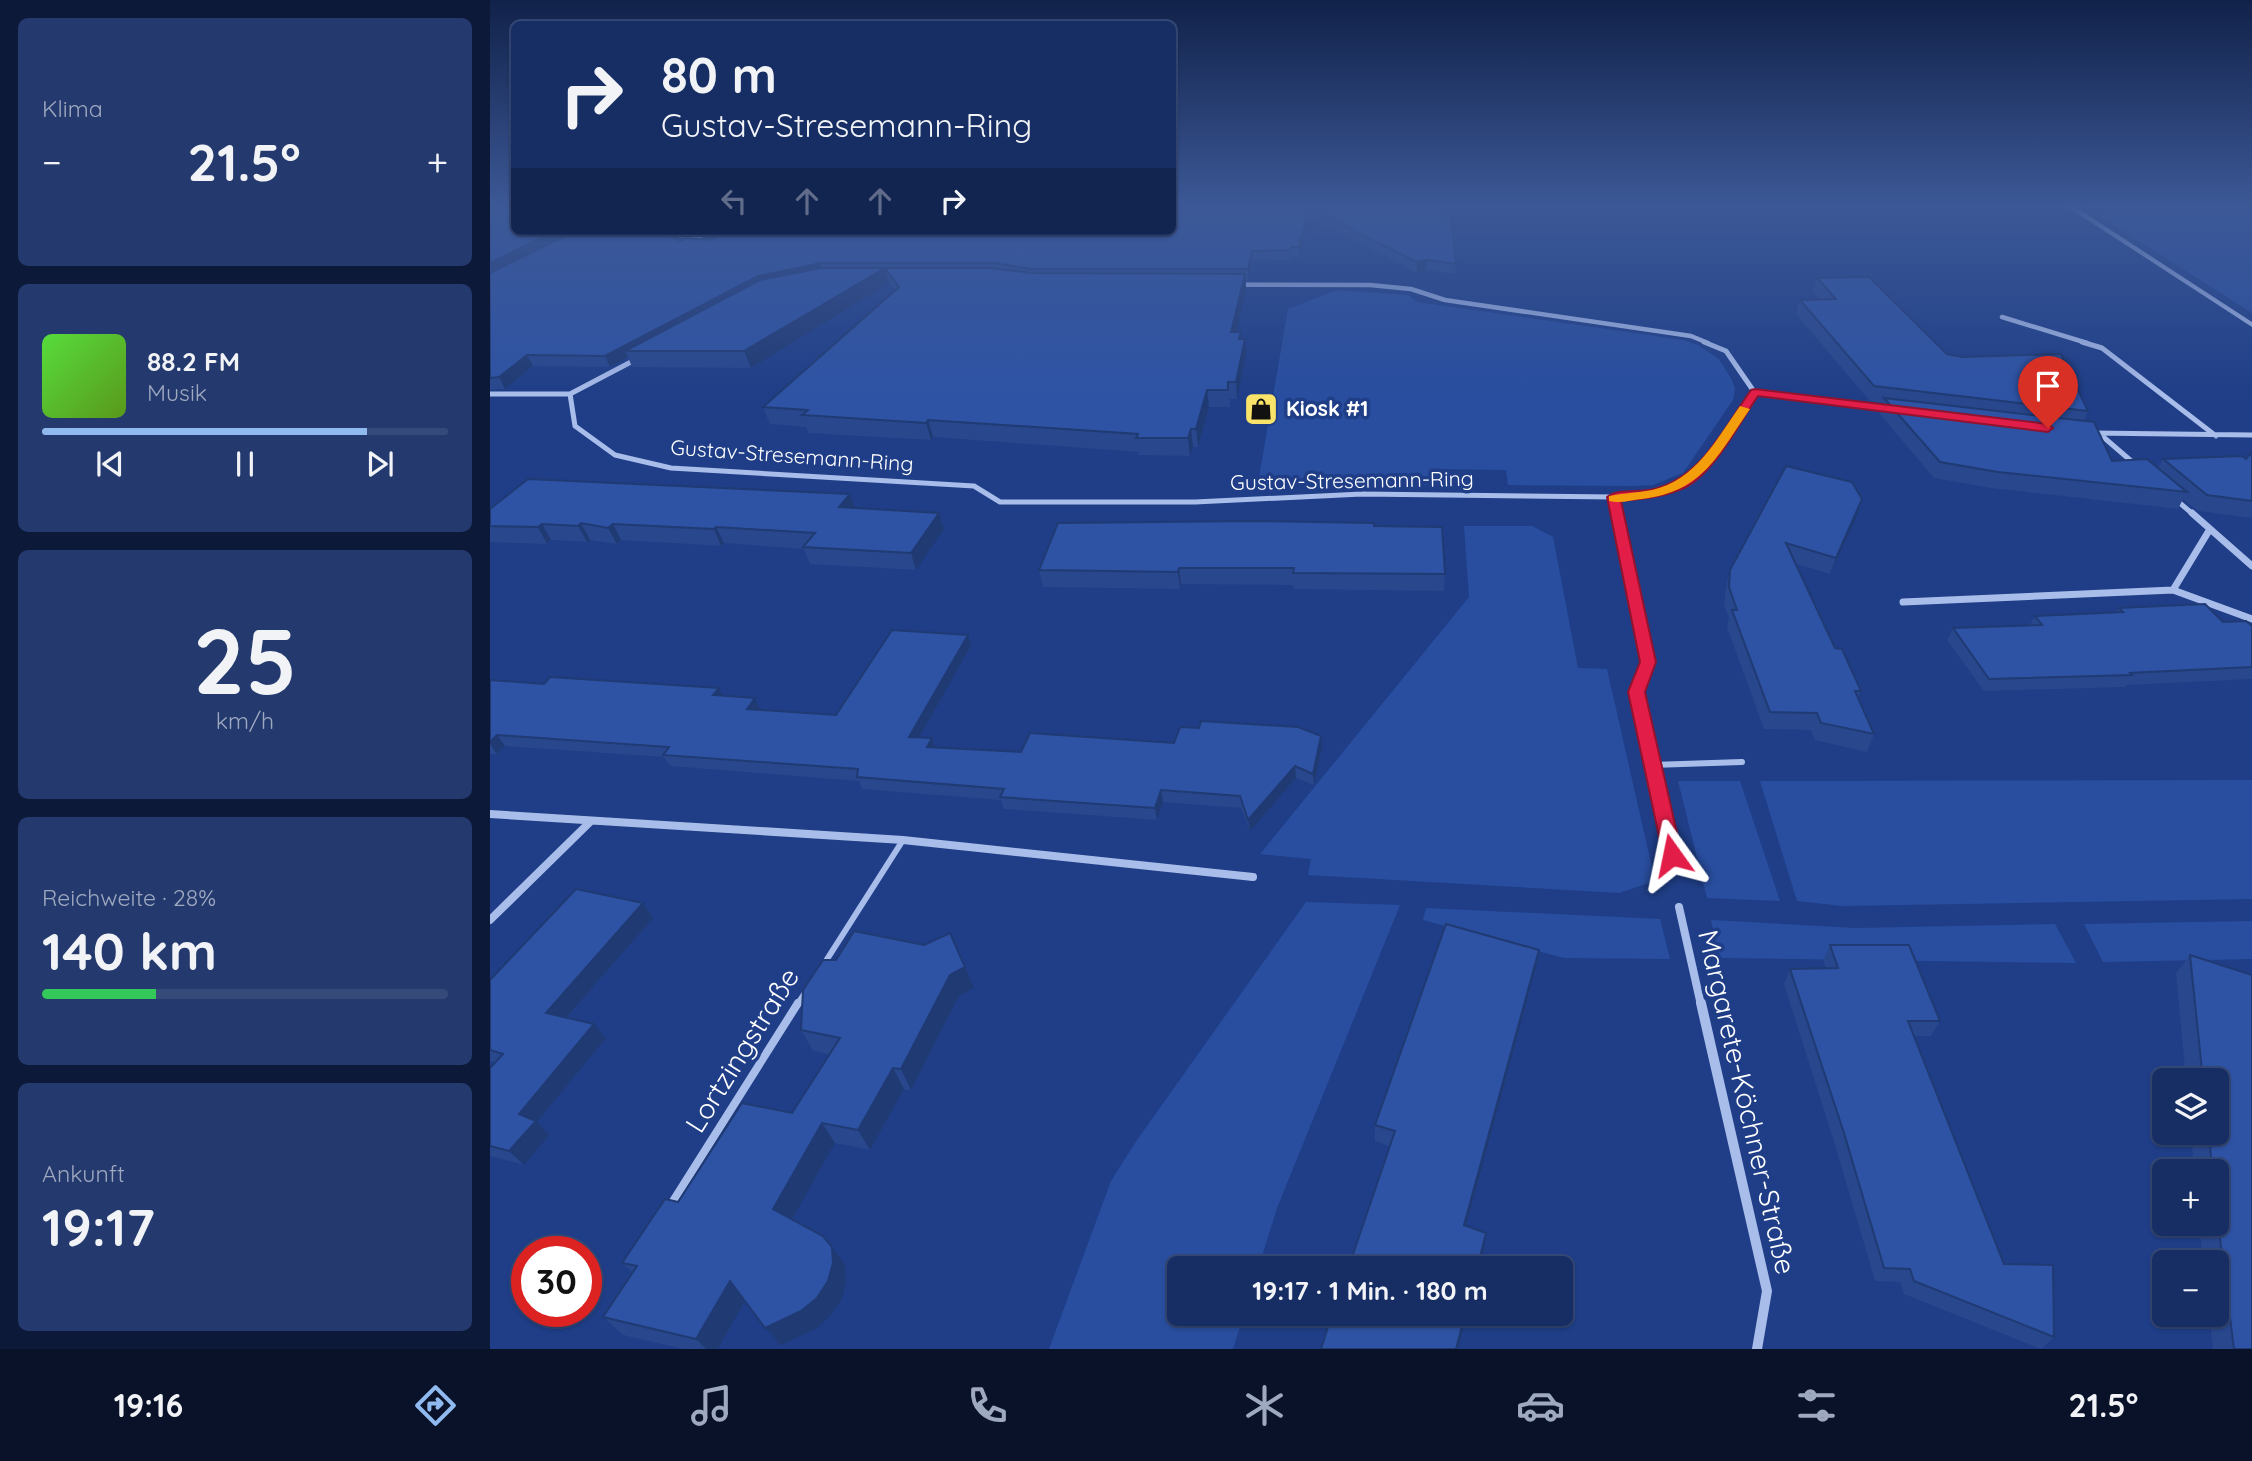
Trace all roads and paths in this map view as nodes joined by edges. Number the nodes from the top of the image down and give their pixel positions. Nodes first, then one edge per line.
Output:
1 (2166, 269) edge
2 (2002, 317) dead end
3 (2252, 325) edge
4 (1755, 393) junction
5 (490, 394) edge
6 (570, 394) junction
7 (1893, 410) edge
8 (2087, 433) edge
9 (2101, 435) junction
10 (2252, 435) edge
11 (2216, 437) junction
12 (2140, 469) edge
13 (2170, 495) edge
14 (1614, 497) junction
15 (2210, 529) junction
16 (2252, 566) edge
17 (2173, 590) junction
18 (1903, 602) dead end
19 (2252, 619) edge
20 (1742, 762) dead end
21 (1652, 765) junction
22 (490, 814) edge
23 (591, 821) junction
24 (902, 840) junction
25 (1672, 855) dead end
26 (1253, 877) dead end
27 (1679, 907) dead end
28 (490, 919) edge
29 (821, 968) edge
30 (813, 980) edge
31 (665, 1213) edge
32 (1757, 1349) edge

1 - 3 street
2 - 11 street
4 - 6 street
4 - 7 street
4 - 14 street, Gustav-Stresemann-Ring
5 - 6 street
6 - 14 street, Gustav-Stresemann-Ring
8 - 9 street
9 - 11 street
9 - 12 street
10 - 11 street
13 - 15 street
14 - 21 street
15 - 16 street
15 - 17 street
17 - 18 street
17 - 19 street
20 - 21 lane
21 - 25 street
22 - 23 street
23 - 24 street
23 - 28 street
24 - 26 street
24 - 29 lane, Lortzingstraße
27 - 32 street, Margarete-Köchner-Straße
30 - 31 lane, Lortzingstraße

